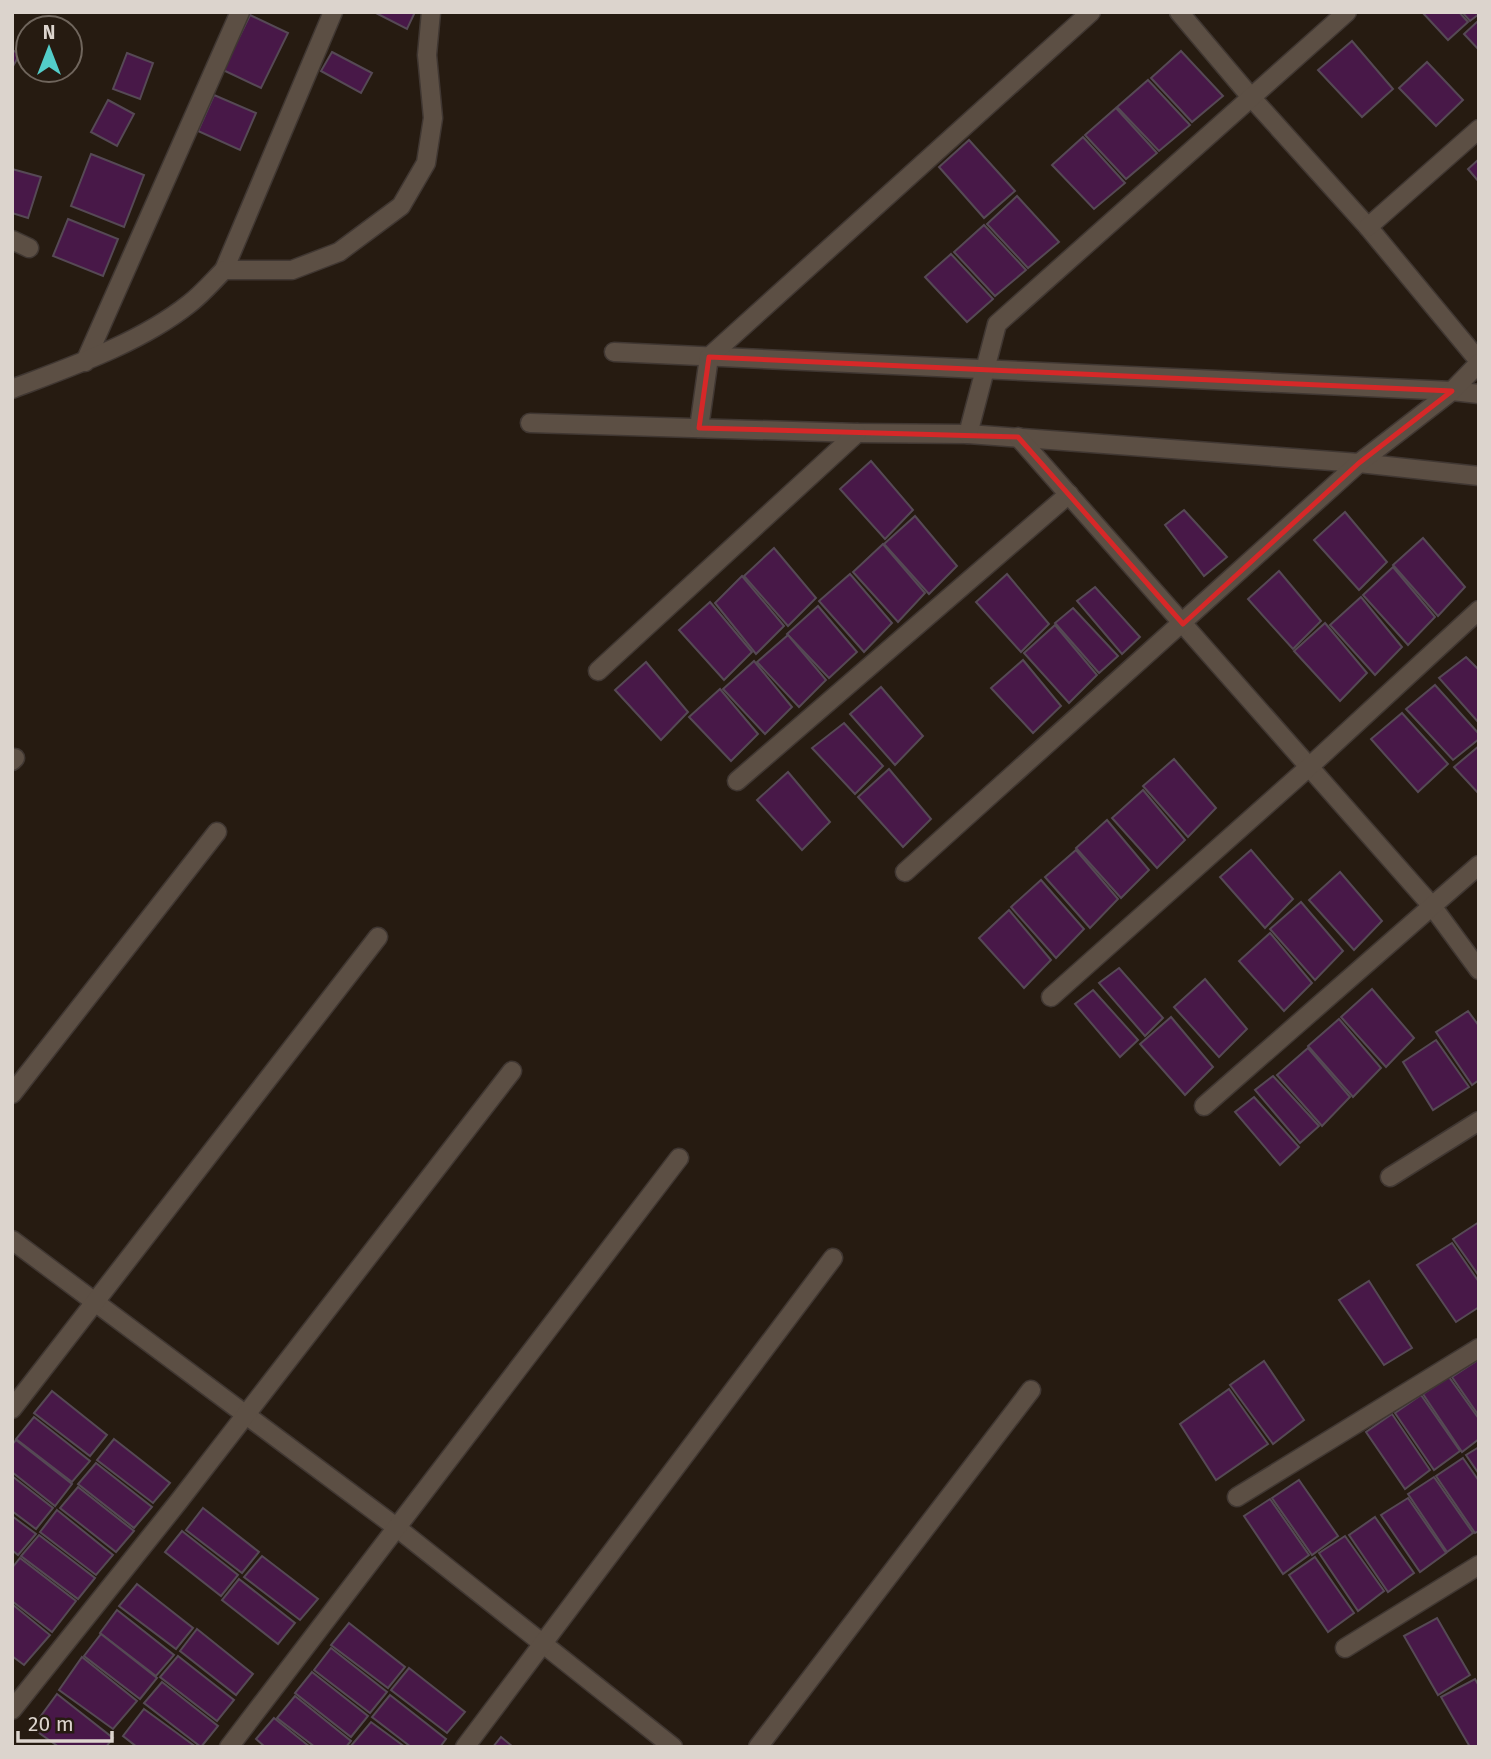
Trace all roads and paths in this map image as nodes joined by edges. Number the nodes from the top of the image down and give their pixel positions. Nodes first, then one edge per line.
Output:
1 (240, 12) edge
2 (333, 12) edge
3 (431, 12) edge
4 (1091, 12) edge
5 (1179, 12) edge
6 (1347, 12) edge
7 (1250, 96) junction
8 (1479, 129) edge
9 (1368, 227) junction
10 (224, 270) junction
11 (614, 352) dead end
12 (709, 357) junction
13 (85, 362) junction
14 (1479, 362) edge
15 (985, 371) junction
16 (12, 390) edge
17 (1452, 391) junction
18 (1479, 394) edge
19 (530, 423) dead end
20 (699, 428) junction
21 (857, 433) junction
22 (968, 434) junction
23 (1018, 438) junction
24 (1359, 463) junction
25 (1479, 477) edge
26 (1069, 494) junction
27 (1479, 610) edge
28 (1183, 624) junction
29 (598, 671) dead end
30 (1309, 767) junction
31 (737, 781) dead end
32 (217, 832) dead end
33 (1479, 865) edge
34 (905, 872) dead end
35 (1432, 906) junction
36 (378, 937) dead end
37 (1479, 970) edge
38 (1051, 996) dead end
39 (512, 1071) dead end
40 (12, 1094) edge
41 (1204, 1106) dead end
42 (1479, 1121) edge
43 (678, 1158) dead end
44 (1390, 1177) dead end
45 (12, 1240) edge
46 (833, 1258) dead end
47 (95, 1301) junction
48 (1479, 1348) edge
49 (1031, 1390) dead end
50 (12, 1409) edge
51 (246, 1414) junction
52 (1237, 1497) dead end
53 (396, 1527) junction
54 (1479, 1565) edge
55 (542, 1644) junction
56 (1345, 1648) dead end
57 (12, 1710) edge
58 (229, 1747) edge
59 (465, 1747) edge
60 (673, 1747) edge
61 (758, 1747) edge

1 - 13 street
2 - 10 street
3 - 10 street
4 - 12 street
5 - 7 street
6 - 7 street
7 - 9 street
7 - 15 street
8 - 9 street
9 - 14 street
10 - 13 street
11 - 12 street
12 - 15 street
12 - 20 street
13 - 16 street
14 - 17 street
15 - 17 street
15 - 22 street
17 - 18 street
17 - 24 street
19 - 20 street
20 - 21 street
21 - 22 street
21 - 29 street
22 - 23 street
23 - 24 street
23 - 26 street
24 - 25 street
24 - 28 street
26 - 28 street
26 - 31 street
27 - 30 street
28 - 30 street
28 - 34 street
30 - 35 street
30 - 38 street
32 - 40 street
33 - 35 street
35 - 37 street
35 - 41 street
36 - 47 street
39 - 51 street
42 - 44 street
43 - 53 street
45 - 47 street
46 - 55 street
47 - 50 street
47 - 51 street
48 - 52 street
49 - 61 street
51 - 53 street
51 - 57 street
53 - 55 street
53 - 58 street
54 - 56 street
55 - 59 street
55 - 60 street

